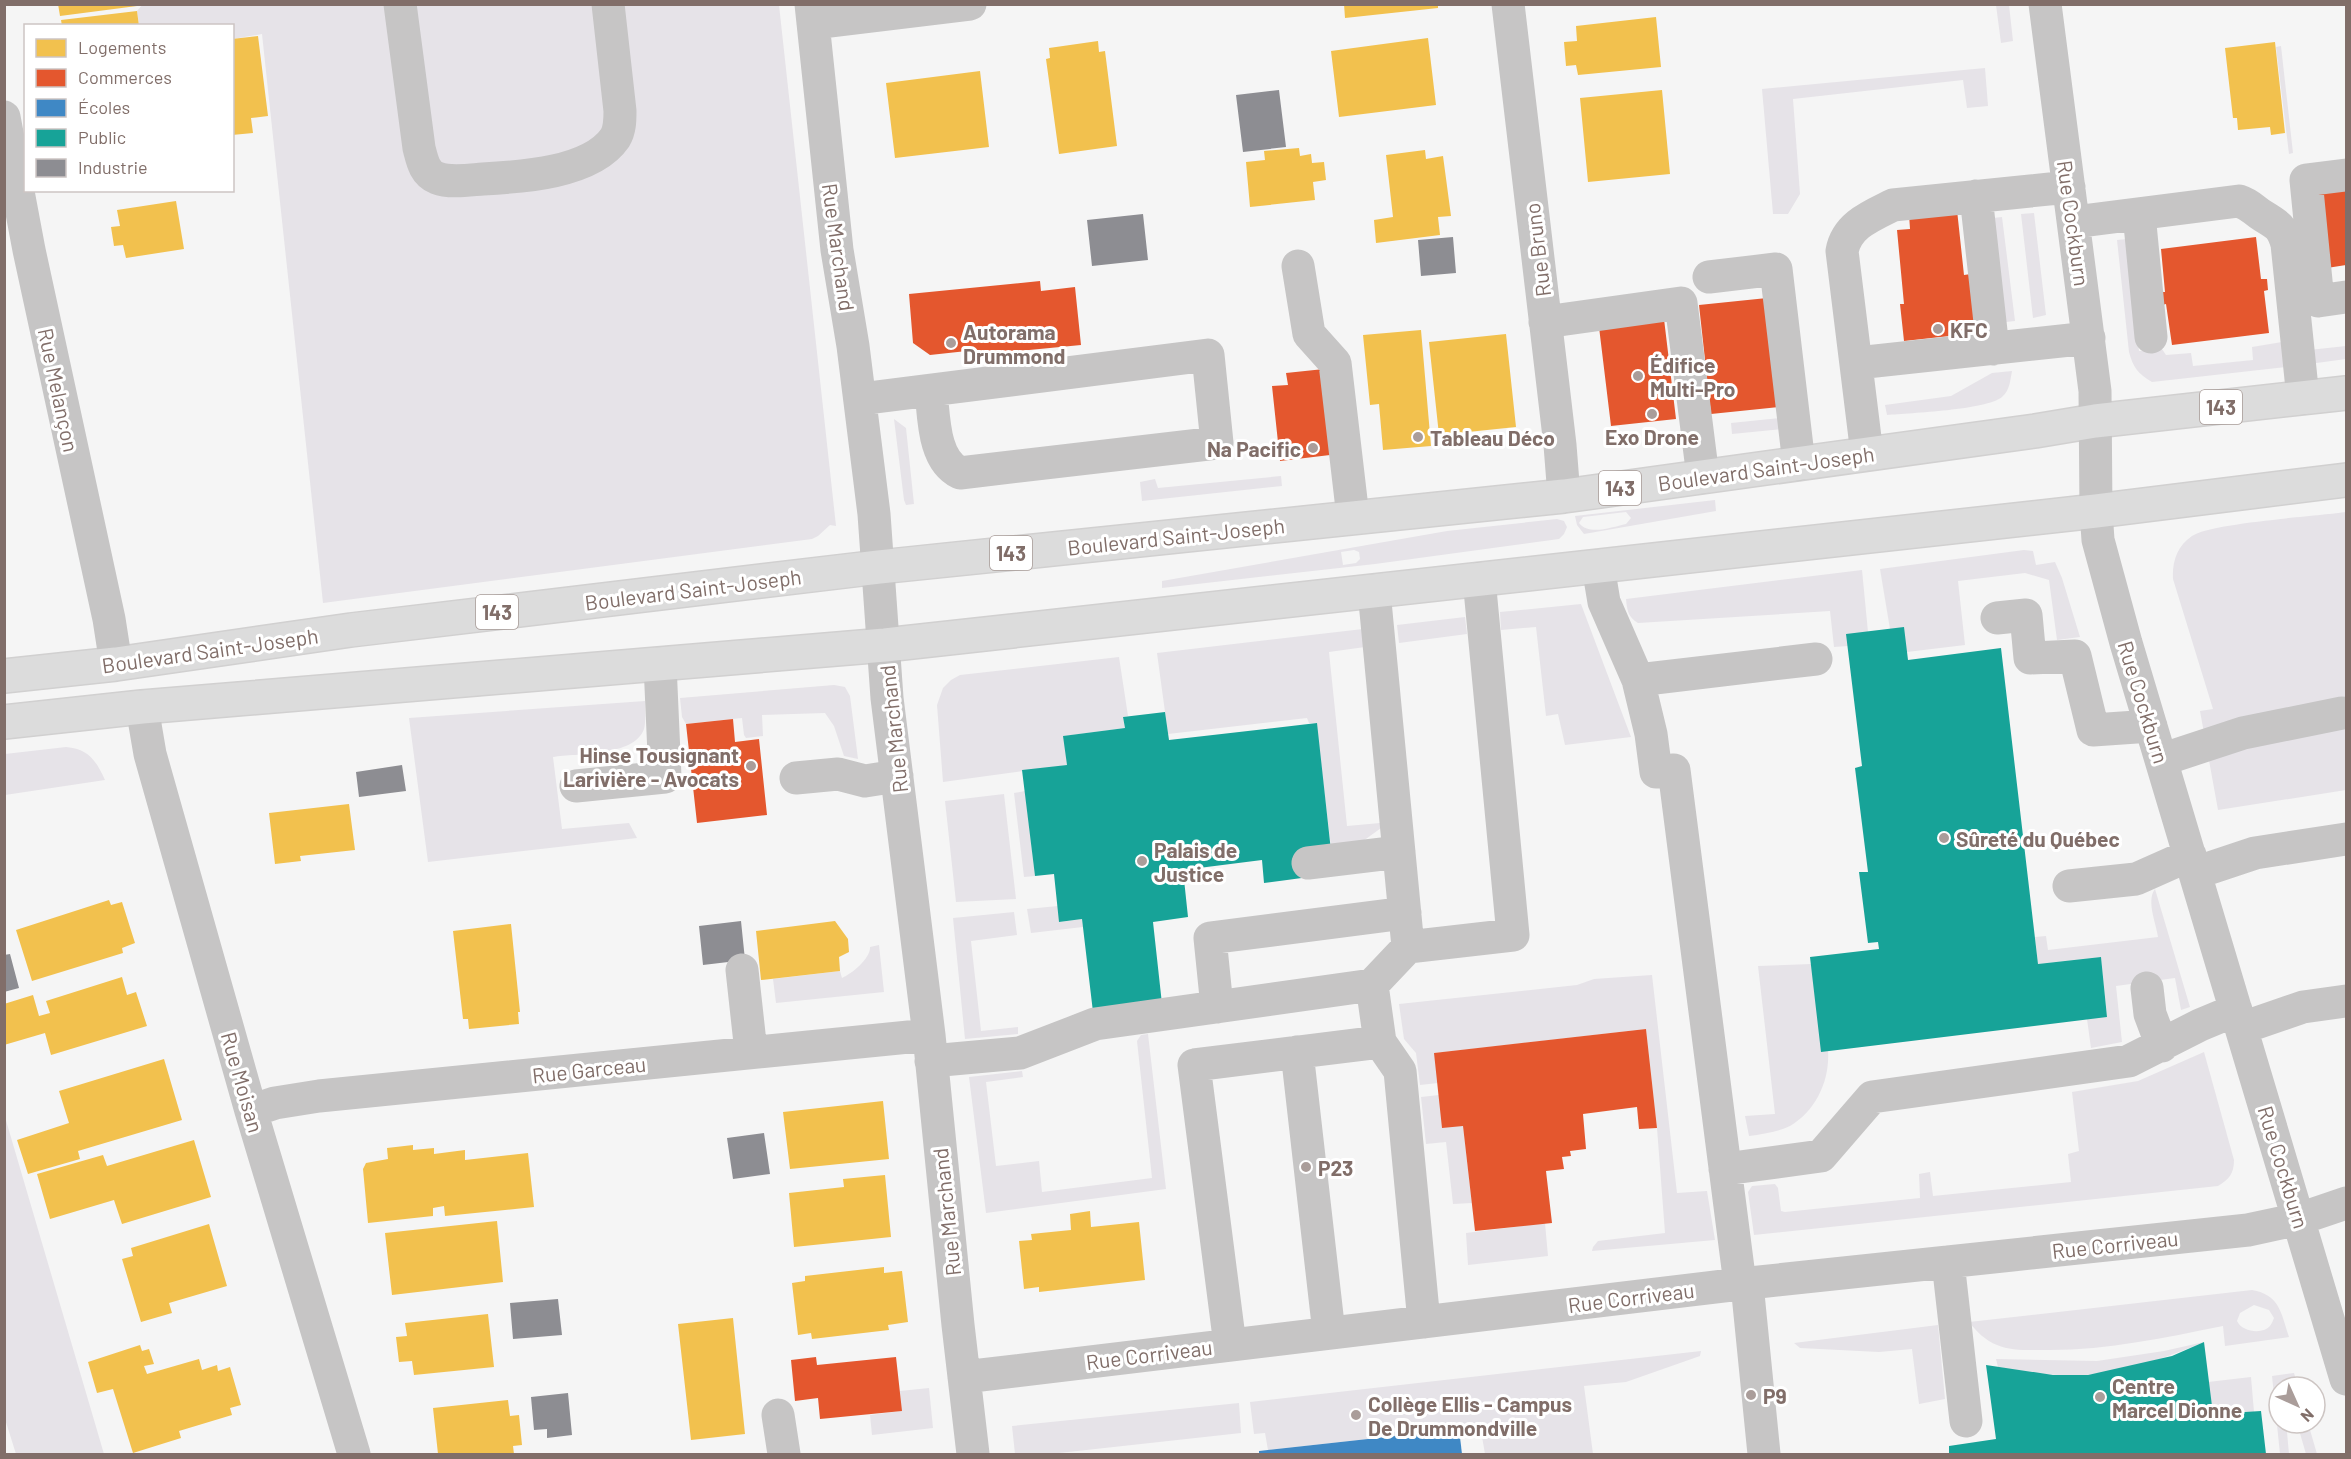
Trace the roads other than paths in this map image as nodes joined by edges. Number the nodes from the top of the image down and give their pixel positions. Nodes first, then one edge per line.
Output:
1 (400, 4) edge
2 (608, 4) edge
3 (970, 4) edge
4 (1508, 4) edge
5 (2045, 4) edge
6 (812, 14) edge
7 (4, 117) edge
8 (2346, 175) edge
9 (2069, 186) junction
10 (1976, 196) junction
11 (2139, 214) junction
12 (2074, 222) junction
13 (1298, 266) dead end
14 (1709, 276) dead end
15 (2346, 297) edge
16 (1545, 322) junction
17 (2151, 337) dead end
18 (2089, 338) junction
19 (1993, 349) junction
20 (1857, 363) junction
21 (931, 391) junction
22 (2346, 393) edge
23 (2303, 398) junction
24 (860, 399) junction
25 (2095, 421) junction
26 (1867, 454) junction
27 (1800, 464) junction
28 (1703, 477) junction
29 (2346, 480) edge
30 (1564, 496) junction
31 (2096, 511) junction
32 (1353, 517) junction
33 (1598, 566) junction
34 (879, 567) junction
35 (1479, 579) junction
36 (1374, 591) junction
37 (1997, 618) dead end
38 (885, 645) junction
39 (1816, 659) dead end
40 (116, 664) junction
41 (660, 664) junction
42 (4, 676) edge
43 (1638, 681) junction
44 (142, 707) junction
45 (2342, 713) dead end
46 (4, 722) edge
47 (2151, 726) junction
48 (2161, 760) junction
49 (897, 776) junction
50 (796, 778) dead end
51 (576, 786) dead end
52 (2346, 839) edge
53 (1399, 852) junction
54 (1308, 863) dead end
55 (2193, 864) junction
56 (2069, 886) dead end
57 (1405, 913) junction
58 (1408, 947) junction
59 (742, 970) dead end
60 (1372, 985) junction
61 (2147, 988) dead end
62 (2346, 1001) edge
63 (1217, 1007) junction
64 (2239, 1019) junction
65 (1380, 1042) junction
66 (2162, 1046) junction
67 (930, 1048) junction
68 (751, 1052) junction
69 (1297, 1052) junction
70 (251, 1111) junction
71 (1725, 1169) junction
72 (2346, 1203) edge
73 (2299, 1219) junction
74 (1948, 1262) junction
75 (1743, 1284) junction
76 (2336, 1302) edge
77 (1424, 1322) junction
78 (1329, 1333) junction
79 (1230, 1345) junction
80 (964, 1377) junction
81 (2346, 1379) edge
82 (778, 1415) dead end
83 (1966, 1421) dead end
84 (354, 1455) edge
85 (784, 1455) edge
86 (974, 1455) edge
87 (1764, 1455) edge

1 - 2 street
3 - 6 street
4 - 16 street, Rue Bruno
5 - 9 street, Rue Cockburn
6 - 24 street, Rue Marchand
7 - 40 street, Rue Melançon
8 - 15 street
9 - 10 street
9 - 12 street, Rue Cockburn
10 - 19 street
10 - 20 street
11 - 12 street
11 - 17 street
11 - 23 street
12 - 18 street, Rue Cockburn
13 - 32 street
14 - 27 street
16 - 28 street
16 - 30 street, Rue Bruno
18 - 19 street
18 - 25 street, Rue Cockburn
19 - 20 street
20 - 26 street
21 - 21 street
21 - 24 street
22 - 23 main road, Boulevard Saint-Joseph / 143
23 - 25 main road, Boulevard Saint-Joseph / 143
24 - 34 street, Rue Marchand
25 - 26 main road, Boulevard Saint-Joseph / 143
25 - 31 street, Rue Cockburn
26 - 27 main road, Boulevard Saint-Joseph / 143
27 - 28 main road, Boulevard Saint-Joseph / 143
28 - 30 main road, Boulevard Saint-Joseph / 143
29 - 31 main road
30 - 32 main road, Boulevard Saint-Joseph / 143
31 - 33 main road
31 - 47 street, Rue Cockburn
32 - 34 main road, Boulevard Saint-Joseph / 143
33 - 35 main road
33 - 43 street
34 - 38 street, Rue Marchand
34 - 40 main road, Boulevard Saint-Joseph / 143
35 - 36 main road
35 - 58 street
36 - 38 main road
36 - 53 street
37 - 47 street
38 - 41 main road
38 - 49 street, Rue Marchand
39 - 43 street
40 - 42 main road, Boulevard Saint-Joseph / 143
41 - 44 main road
41 - 51 street
43 - 71 street
44 - 46 main road
44 - 70 street, Rue Moisan
45 - 48 street
47 - 48 street, Rue Cockburn
48 - 55 street, Rue Cockburn
49 - 50 street
49 - 67 street, Rue Marchand
52 - 55 street
53 - 54 street
53 - 57 street
55 - 56 street
55 - 64 street, Rue Cockburn
57 - 58 street
57 - 63 street
58 - 60 street
59 - 68 street
60 - 63 street, Rue Garceau
60 - 65 street
61 - 66 street
62 - 64 street
63 - 67 street, Rue Garceau
64 - 66 street
64 - 73 street, Rue Cockburn
65 - 69 street
65 - 77 street
66 - 71 street
67 - 68 street, Rue Garceau
67 - 80 street, Rue Marchand
68 - 70 street, Rue Garceau
69 - 78 street
69 - 79 street
70 - 84 street, Rue Moisan
71 - 75 street
72 - 73 street, Rue Corriveau
73 - 74 street, Rue Corriveau
73 - 76 street, Rue Cockburn
74 - 75 street, Rue Corriveau
74 - 83 street
75 - 77 street, Rue Corriveau
75 - 87 street
76 - 81 street, Rue Cockburn
77 - 78 street, Rue Corriveau
78 - 79 street, Rue Corriveau
79 - 80 street, Rue Corriveau
80 - 86 street, Rue Marchand
82 - 85 street

